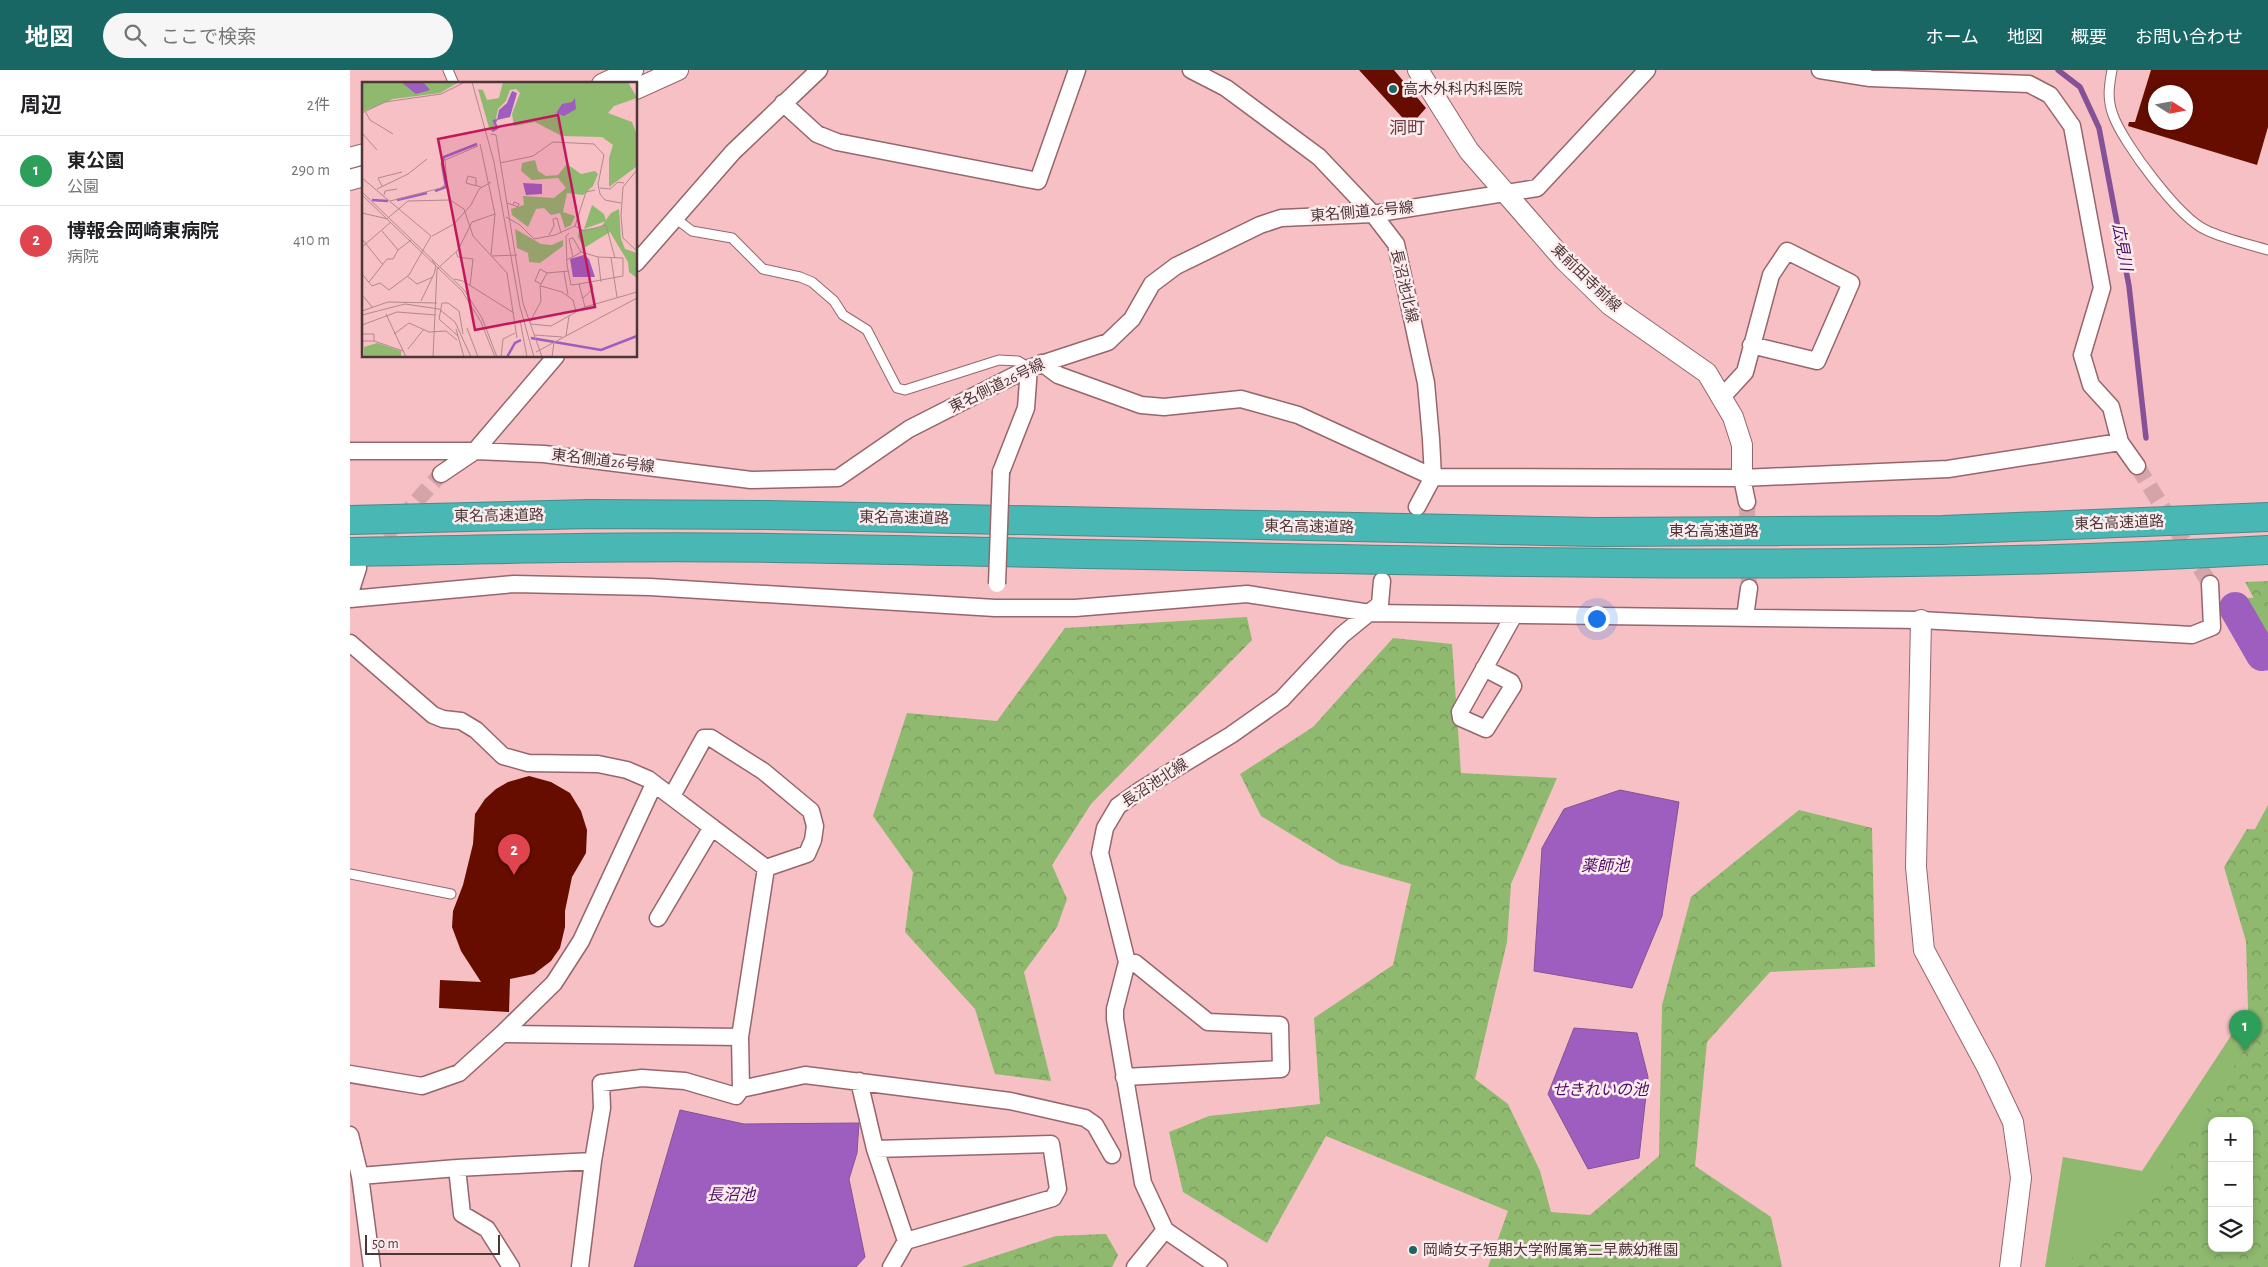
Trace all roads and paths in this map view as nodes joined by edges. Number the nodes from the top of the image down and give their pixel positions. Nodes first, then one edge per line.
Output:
1 (448, 70) edge
2 (633, 70) edge
3 (678, 70) edge
4 (819, 70) edge
5 (1077, 70) edge
6 (1191, 70) edge
7 (1418, 70) edge
8 (1647, 70) edge
9 (1820, 70) edge
10 (2112, 70) edge
11 (453, 82) edge
12 (606, 82) edge
13 (638, 88) edge
14 (783, 103) junction
15 (1506, 194) junction
16 (1373, 214) junction
17 (676, 218) junction
18 (2268, 250) edge
19 (638, 261) edge
20 (1751, 344) junction
21 (554, 358) edge
22 (1036, 366) junction
23 (1722, 397) junction
24 (2120, 442) junction
25 (350, 451) edge
26 (474, 451) junction
27 (2137, 466) tunnel mouth
28 (441, 474) tunnel mouth
29 (1432, 477) junction
30 (1742, 478) junction
31 (1747, 502) tunnel mouth
32 (1417, 507) dead end
33 (2268, 517) edge
34 (354, 519) edge
35 (2268, 550) edge
36 (354, 560) edge
37 (1382, 581) dead end
38 (2210, 584) tunnel mouth
39 (1749, 588) tunnel mouth
40 (350, 593) edge
41 (350, 599) edge
42 (995, 608) junction
43 (1370, 613) junction
44 (1514, 615) junction
45 (1745, 617) junction
46 (1921, 620) junction
47 (350, 643) edge
48 (1484, 668) dead end
49 (654, 784) junction
50 (672, 796) junction
51 (712, 827) junction
52 (766, 868) junction
53 (350, 874) edge
54 (452, 894) dead end
55 (658, 918) dead end
56 (1127, 962) junction
57 (502, 1034) junction
58 (740, 1037) junction
59 (350, 1074) edge
60 (1124, 1077) junction
61 (859, 1081) junction
62 (741, 1089) junction
63 (350, 1136) edge
64 (875, 1148) junction
65 (1112, 1155) dead end
66 (593, 1161) junction
67 (457, 1168) junction
68 (360, 1176) junction
69 (1165, 1230) junction
70 (906, 1241) junction
71 (372, 1267) edge
72 (511, 1267) edge
73 (580, 1267) edge
74 (891, 1267) edge
75 (1136, 1267) edge
76 (1219, 1267) edge
77 (2010, 1267) edge

1 - 11 lane
2 - 12 street
3 - 13 street
4 - 14 street
5 - 14 street
6 - 16 street, 長沼池北線
7 - 15 street, 東前田寺前線
8 - 15 street, 東名側道26号線
9 - 24 street
10 - 18 lane
14 - 17 street
15 - 16 street, 東名側道26号線
15 - 23 street, 東前田寺前線
16 - 22 street, 東名側道26号線
16 - 29 street, 長沼池北線
17 - 19 street
17 - 22 lane
20 - 20 street
20 - 23 street
21 - 26 street
22 - 26 street, 東名側道26号線
22 - 29 street
22 - 42 street, bridge
23 - 30 street, 東前田寺前線
24 - 27 street
24 - 30 street
25 - 26 street, 東名側道26号線
26 - 28 street
29 - 30 street
29 - 32 street
30 - 31 street
33 - 34 highway, 東名高速道路
35 - 36 highway
36 - 40 street
37 - 43 street
38 - 46 street
39 - 45 street
41 - 42 street
42 - 43 street
43 - 44 street
43 - 56 street, 長沼池北線
44 - 45 street
44 - 48 street
45 - 46 street
46 - 77 street
47 - 49 street
49 - 50 street
49 - 57 street
50 - 51 street
50 - 52 street
51 - 52 street
51 - 55 street
52 - 58 street
53 - 54 lane
56 - 60 street, 長沼池北線
56 - 60 street
57 - 58 street
57 - 59 street
58 - 62 street
60 - 69 street, 長沼池北線
61 - 62 street
61 - 64 street
61 - 65 street
62 - 66 street
63 - 68 street
64 - 70 street
64 - 70 street
66 - 67 street
66 - 73 street
67 - 68 street
67 - 72 street
68 - 71 street
69 - 75 street
69 - 76 street
70 - 74 street

